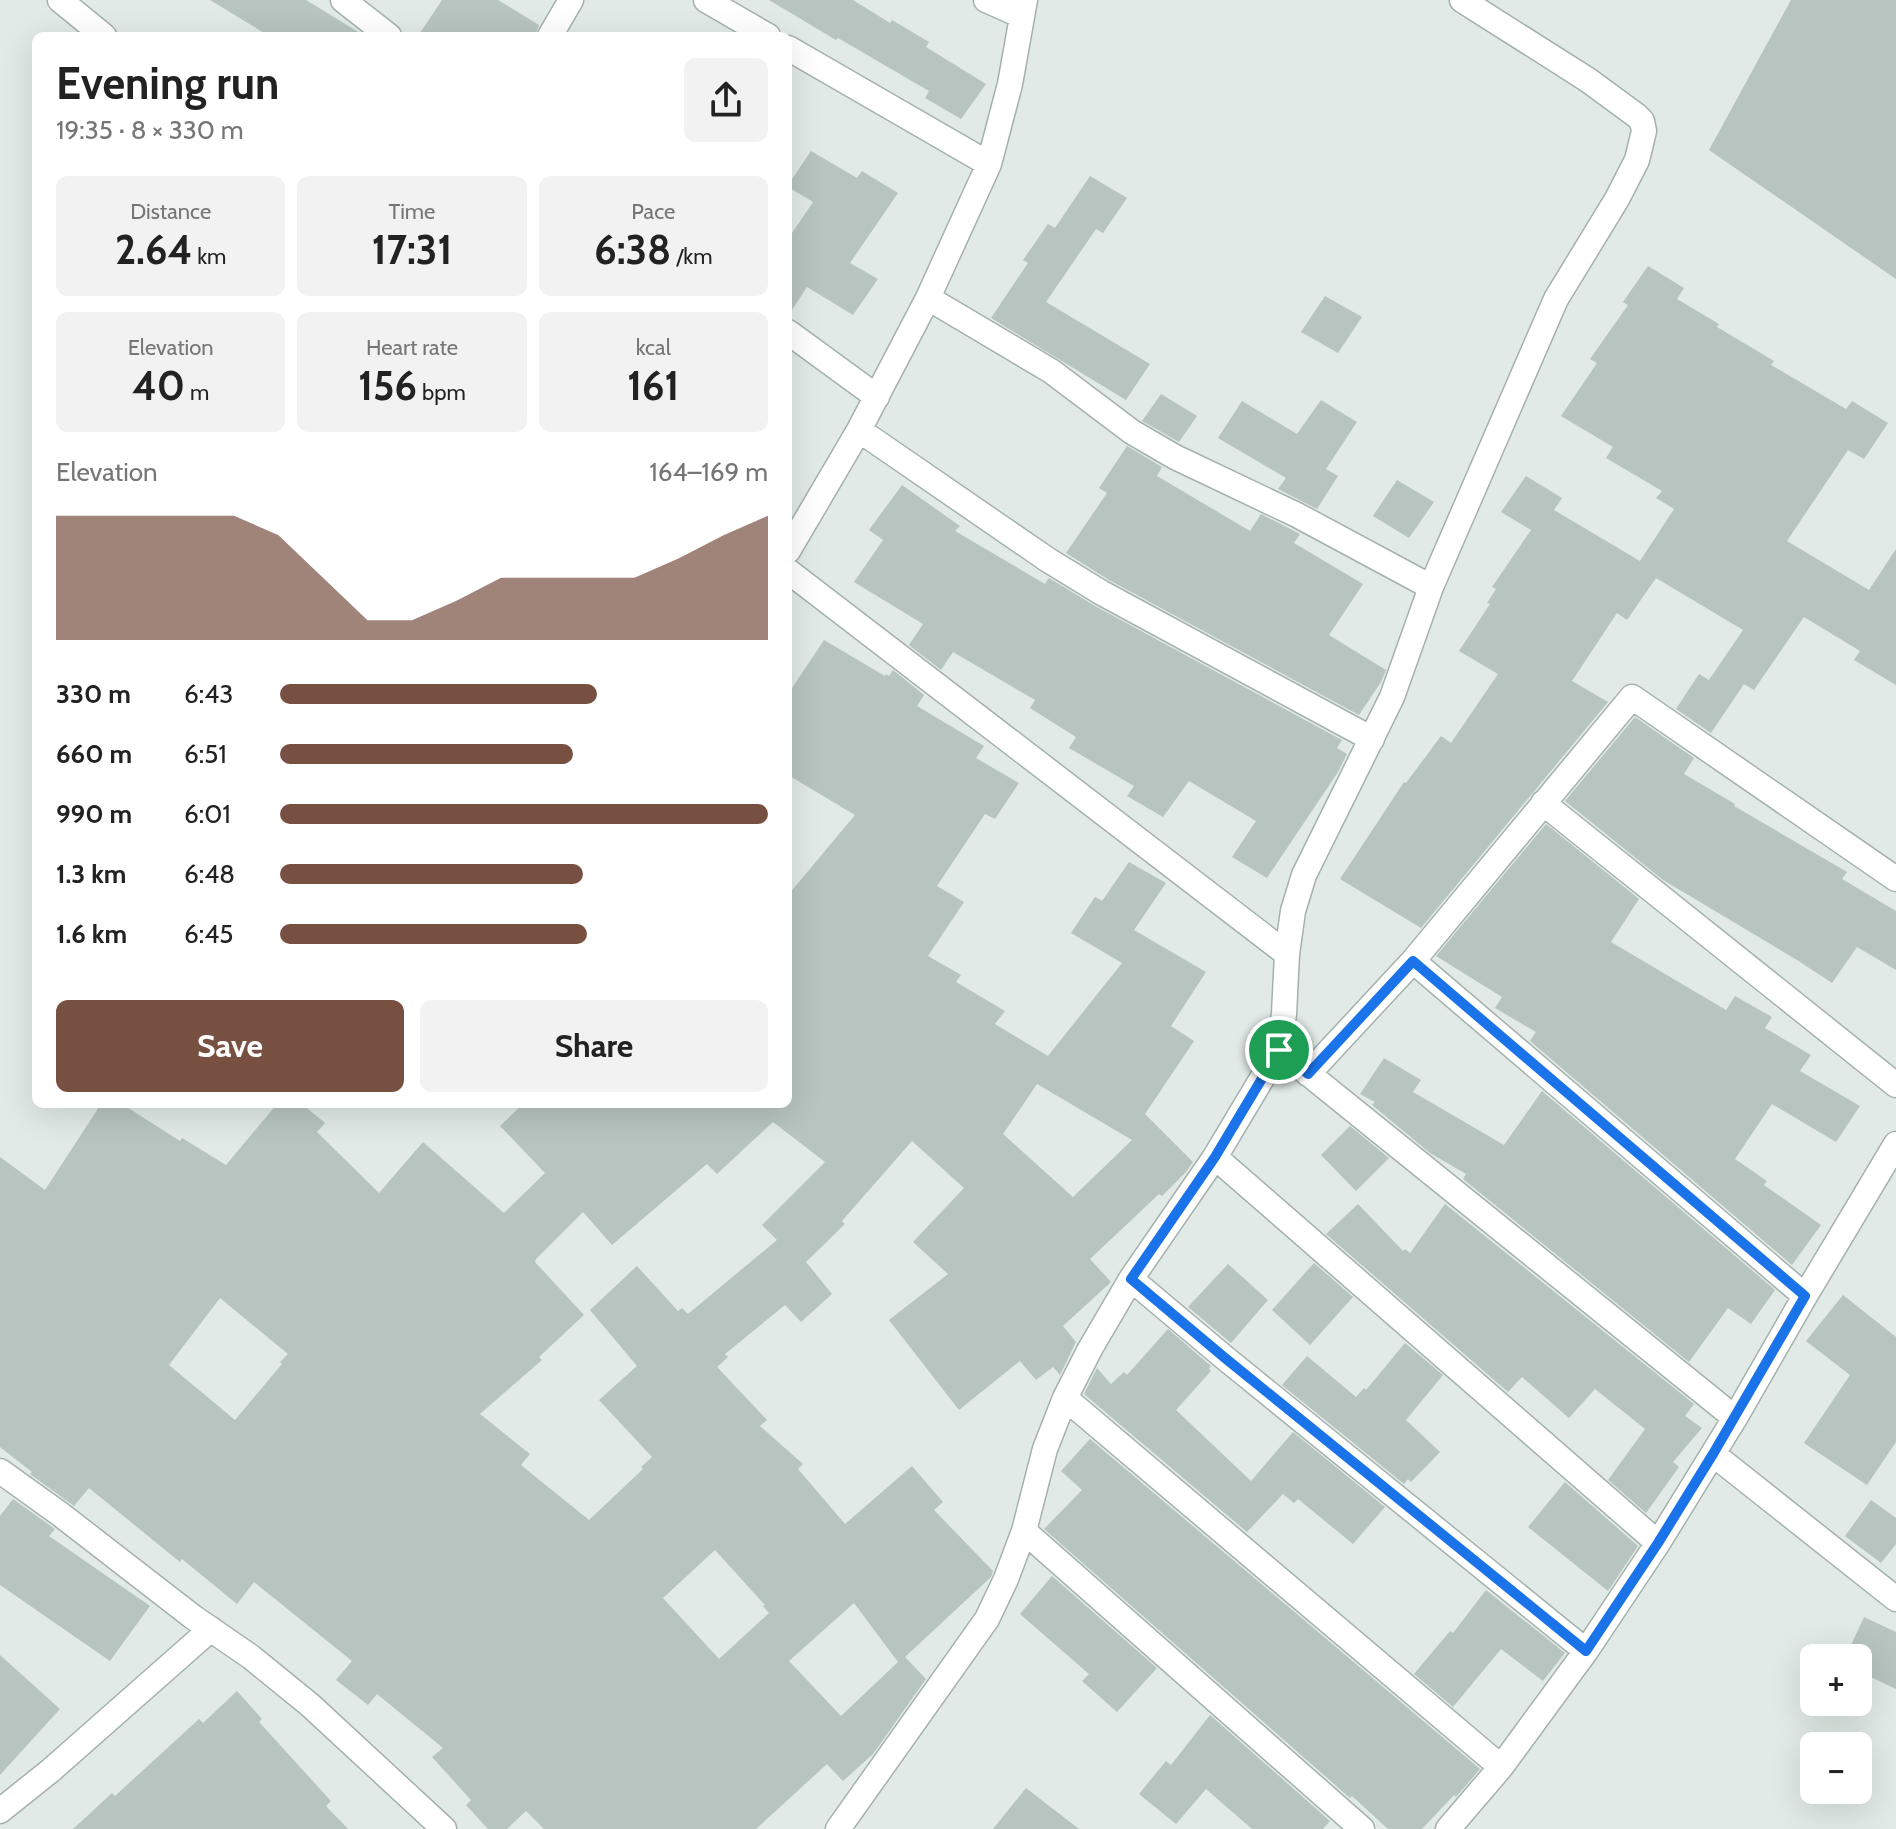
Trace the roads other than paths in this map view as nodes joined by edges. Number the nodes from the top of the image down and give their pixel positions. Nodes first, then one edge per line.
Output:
1 (60, 0) edge
2 (343, 0) edge
3 (571, 0) edge
4 (706, 0) edge
5 (986, 0) edge
6 (1462, 0) edge
7 (1023, 8) edge
8 (99, 32) edge
9 (384, 32) edge
10 (552, 32) edge
11 (761, 32) edge
12 (792, 50) edge
13 (989, 164) junction
14 (928, 298) junction
15 (792, 335) edge
16 (877, 397) junction
17 (859, 430) junction
18 (792, 544) edge
19 (792, 574) edge
20 (1431, 587) junction
21 (1372, 739) junction
22 (1543, 803) junction
23 (1896, 879) edge
24 (1287, 954) junction
25 (1413, 961) junction
26 (1279, 1050) junction
27 (1308, 1074) junction
28 (1896, 1085) edge
29 (1896, 1144) edge
30 (1215, 1157) junction
31 (1131, 1279) junction
32 (1805, 1296) junction
33 (1065, 1398) junction
34 (1735, 1418) junction
35 (1713, 1454) junction
36 (0, 1471) edge
37 (1024, 1531) junction
38 (1658, 1543) junction
39 (1896, 1599) edge
40 (211, 1629) junction
41 (1586, 1651) junction
42 (1501, 1767) junction
43 (0, 1811) edge
44 (444, 1829) edge
45 (838, 1829) edge
46 (1362, 1829) edge
47 (1448, 1829) edge

1 - 8 street
2 - 9 street
3 - 10 street
4 - 11 street
5 - 7 street
6 - 20 street
7 - 13 street
12 - 13 street
13 - 14 street
14 - 16 street
14 - 20 street
15 - 16 street
16 - 17 street
17 - 18 street
17 - 21 street
19 - 24 street
20 - 21 street
21 - 24 street
22 - 23 street
22 - 25 street
22 - 28 street
24 - 26 street
25 - 27 street
25 - 32 street
26 - 27 street
26 - 30 street
27 - 34 street
29 - 32 street
30 - 31 street
30 - 38 street
31 - 33 street
31 - 41 street
32 - 34 street
33 - 37 street
33 - 42 street
34 - 35 street
35 - 38 street
35 - 39 street
36 - 40 street
37 - 45 street
37 - 46 street
38 - 41 street
40 - 43 street
40 - 44 street
41 - 42 street
42 - 47 street

